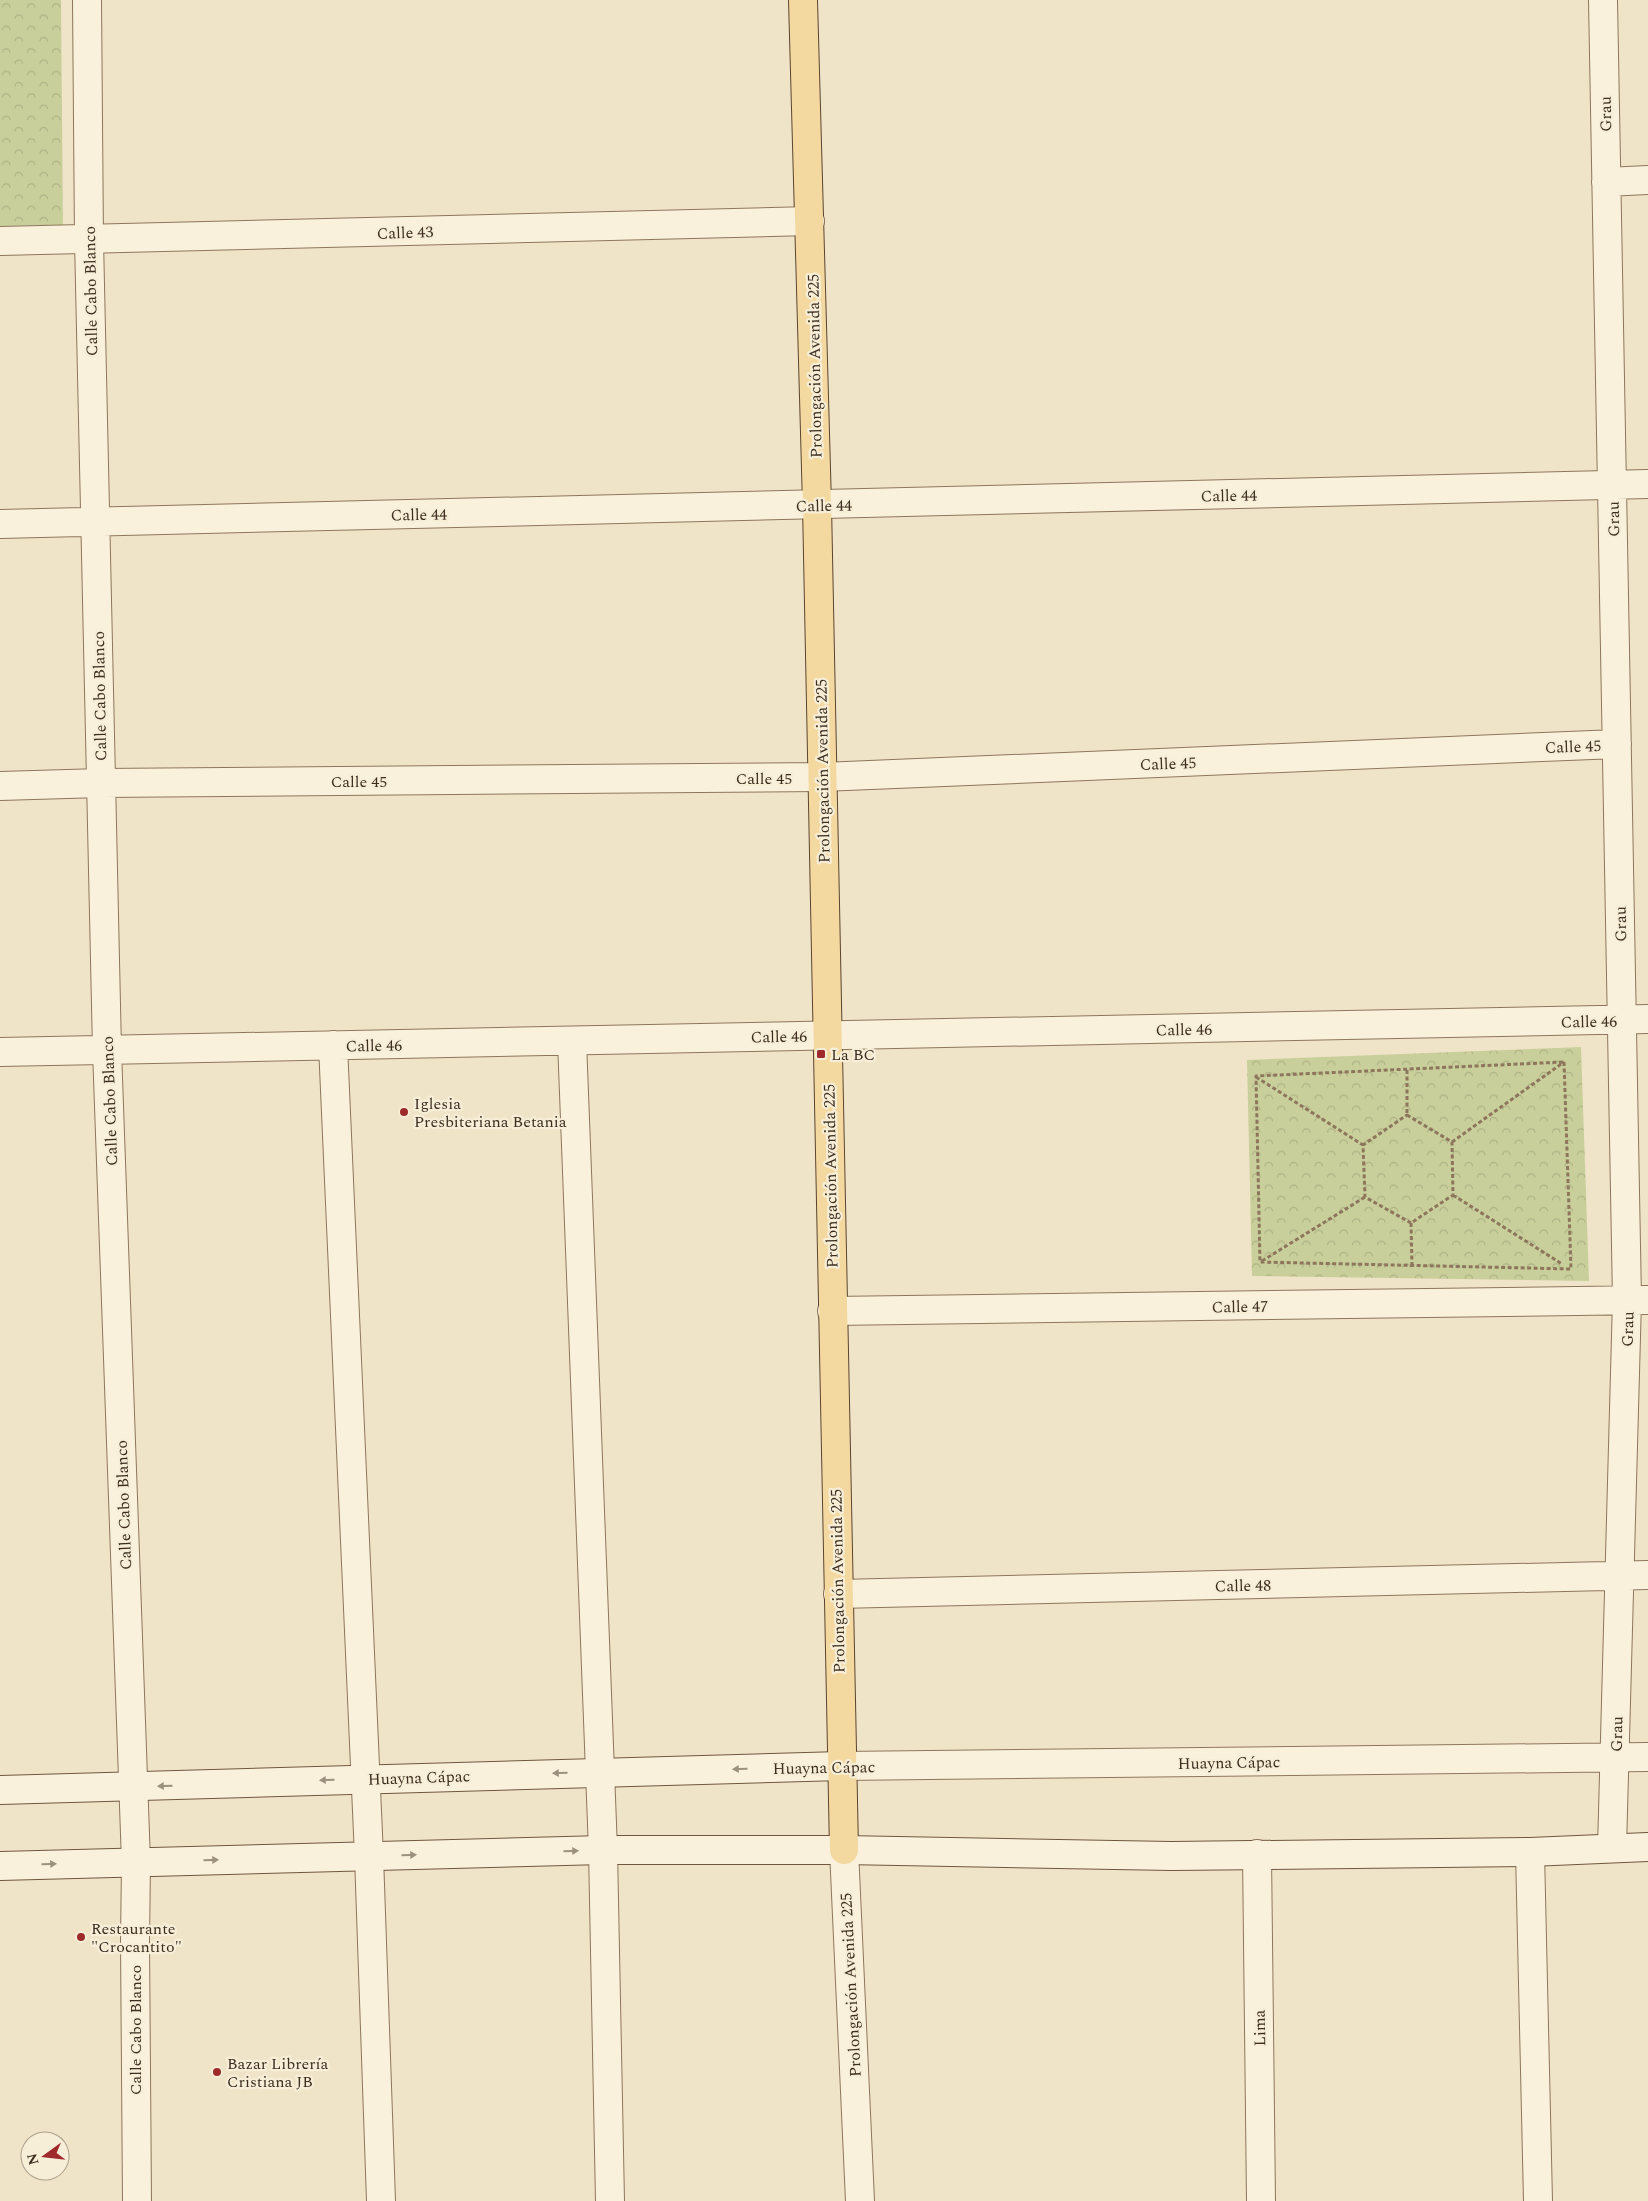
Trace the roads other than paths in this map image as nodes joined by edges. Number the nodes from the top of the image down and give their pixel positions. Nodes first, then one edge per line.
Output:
1 (87, 0) edge
2 (803, 0) edge
3 (1603, 0) edge
4 (1648, 180) edge
5 (1606, 182) junction
6 (810, 221) junction
7 (89, 240) junction
8 (0, 241) edge
9 (1648, 484) edge
10 (1612, 485) junction
11 (818, 505) junction
12 (96, 522) junction
13 (0, 524) edge
14 (1617, 744) junction
15 (822, 777) junction
16 (101, 783) junction
17 (0, 786) edge
18 (1635, 1020) edge
19 (827, 1036) junction
20 (572, 1040) junction
21 (333, 1045) junction
22 (107, 1050) junction
23 (0, 1052) edge
24 (1638, 1300) edge
25 (832, 1312) junction
26 (1648, 1575) edge
27 (1619, 1576) junction
28 (838, 1594) junction
29 (1616, 1757) junction
30 (1648, 1757) edge
31 (841, 1766) junction
32 (598, 1772) junction
33 (366, 1779) junction
34 (134, 1787) junction
35 (0, 1790) edge
36 (1648, 1847) edge
37 (1612, 1848) junction
38 (603, 1850) junction
39 (844, 1850) junction
40 (1530, 1852) junction
41 (1257, 1854) junction
42 (369, 1856) junction
43 (136, 1862) junction
44 (0, 1866) edge
45 (137, 2201) edge
46 (381, 2201) edge
47 (610, 2201) edge
48 (860, 2201) edge
49 (1261, 2201) edge
50 (1538, 2201) edge

1 - 7 street, Calle Cabo Blanco
2 - 6 main road, Prolongación Avenida 225
3 - 5 street, Grau
4 - 5 street
5 - 10 street, Grau
6 - 7 street, Calle 43
6 - 11 main road, Prolongación Avenida 225
7 - 8 street, Calle 43
7 - 12 street, Calle Cabo Blanco
9 - 10 street, Calle 44
10 - 11 street, Calle 44
10 - 14 street, Grau
11 - 12 street, Calle 44
11 - 15 main road, Prolongación Avenida 225
12 - 13 street, Calle 44
12 - 16 street, Calle Cabo Blanco
14 - 15 street, Calle 45
14 - 18 street, Grau
15 - 16 street, Calle 45
15 - 19 main road, Prolongación Avenida 225
16 - 17 street, Calle 45
16 - 22 street, Calle Cabo Blanco
18 - 19 street, Calle 46
18 - 24 street, Grau
19 - 20 street, Calle 46
19 - 25 main road, Prolongación Avenida 225
20 - 21 street, Calle 46
20 - 32 street
21 - 22 street, Calle 46
21 - 33 street
22 - 23 street, Calle 46
22 - 34 street, Calle Cabo Blanco
24 - 25 street, Calle 47
24 - 27 street, Grau
25 - 28 main road, Prolongación Avenida 225
26 - 27 street, Calle 48
27 - 28 street, Calle 48
27 - 29 street, Grau
28 - 31 main road, Prolongación Avenida 225
29 - 30 street, Huayna Cápac
29 - 31 street, Huayna Cápac
29 - 37 street, Grau
31 -> 32 street, Huayna Cápac
31 - 39 main road, Prolongación Avenida 225
32 -> 33 street, Huayna Cápac
32 - 38 street
33 -> 34 street, Huayna Cápac
33 - 42 street
34 - 35 street, Huayna Cápac
34 - 43 street, Calle Cabo Blanco
36 - 37 street
37 - 40 street
38 - 39 street
42 -> 38 street
38 - 47 street
39 - 41 street
39 - 48 street, Prolongación Avenida 225
40 - 41 street
40 - 50 street
41 - 49 street, Lima
43 -> 42 street
42 - 46 street
44 -> 43 street
43 - 45 street, Calle Cabo Blanco

